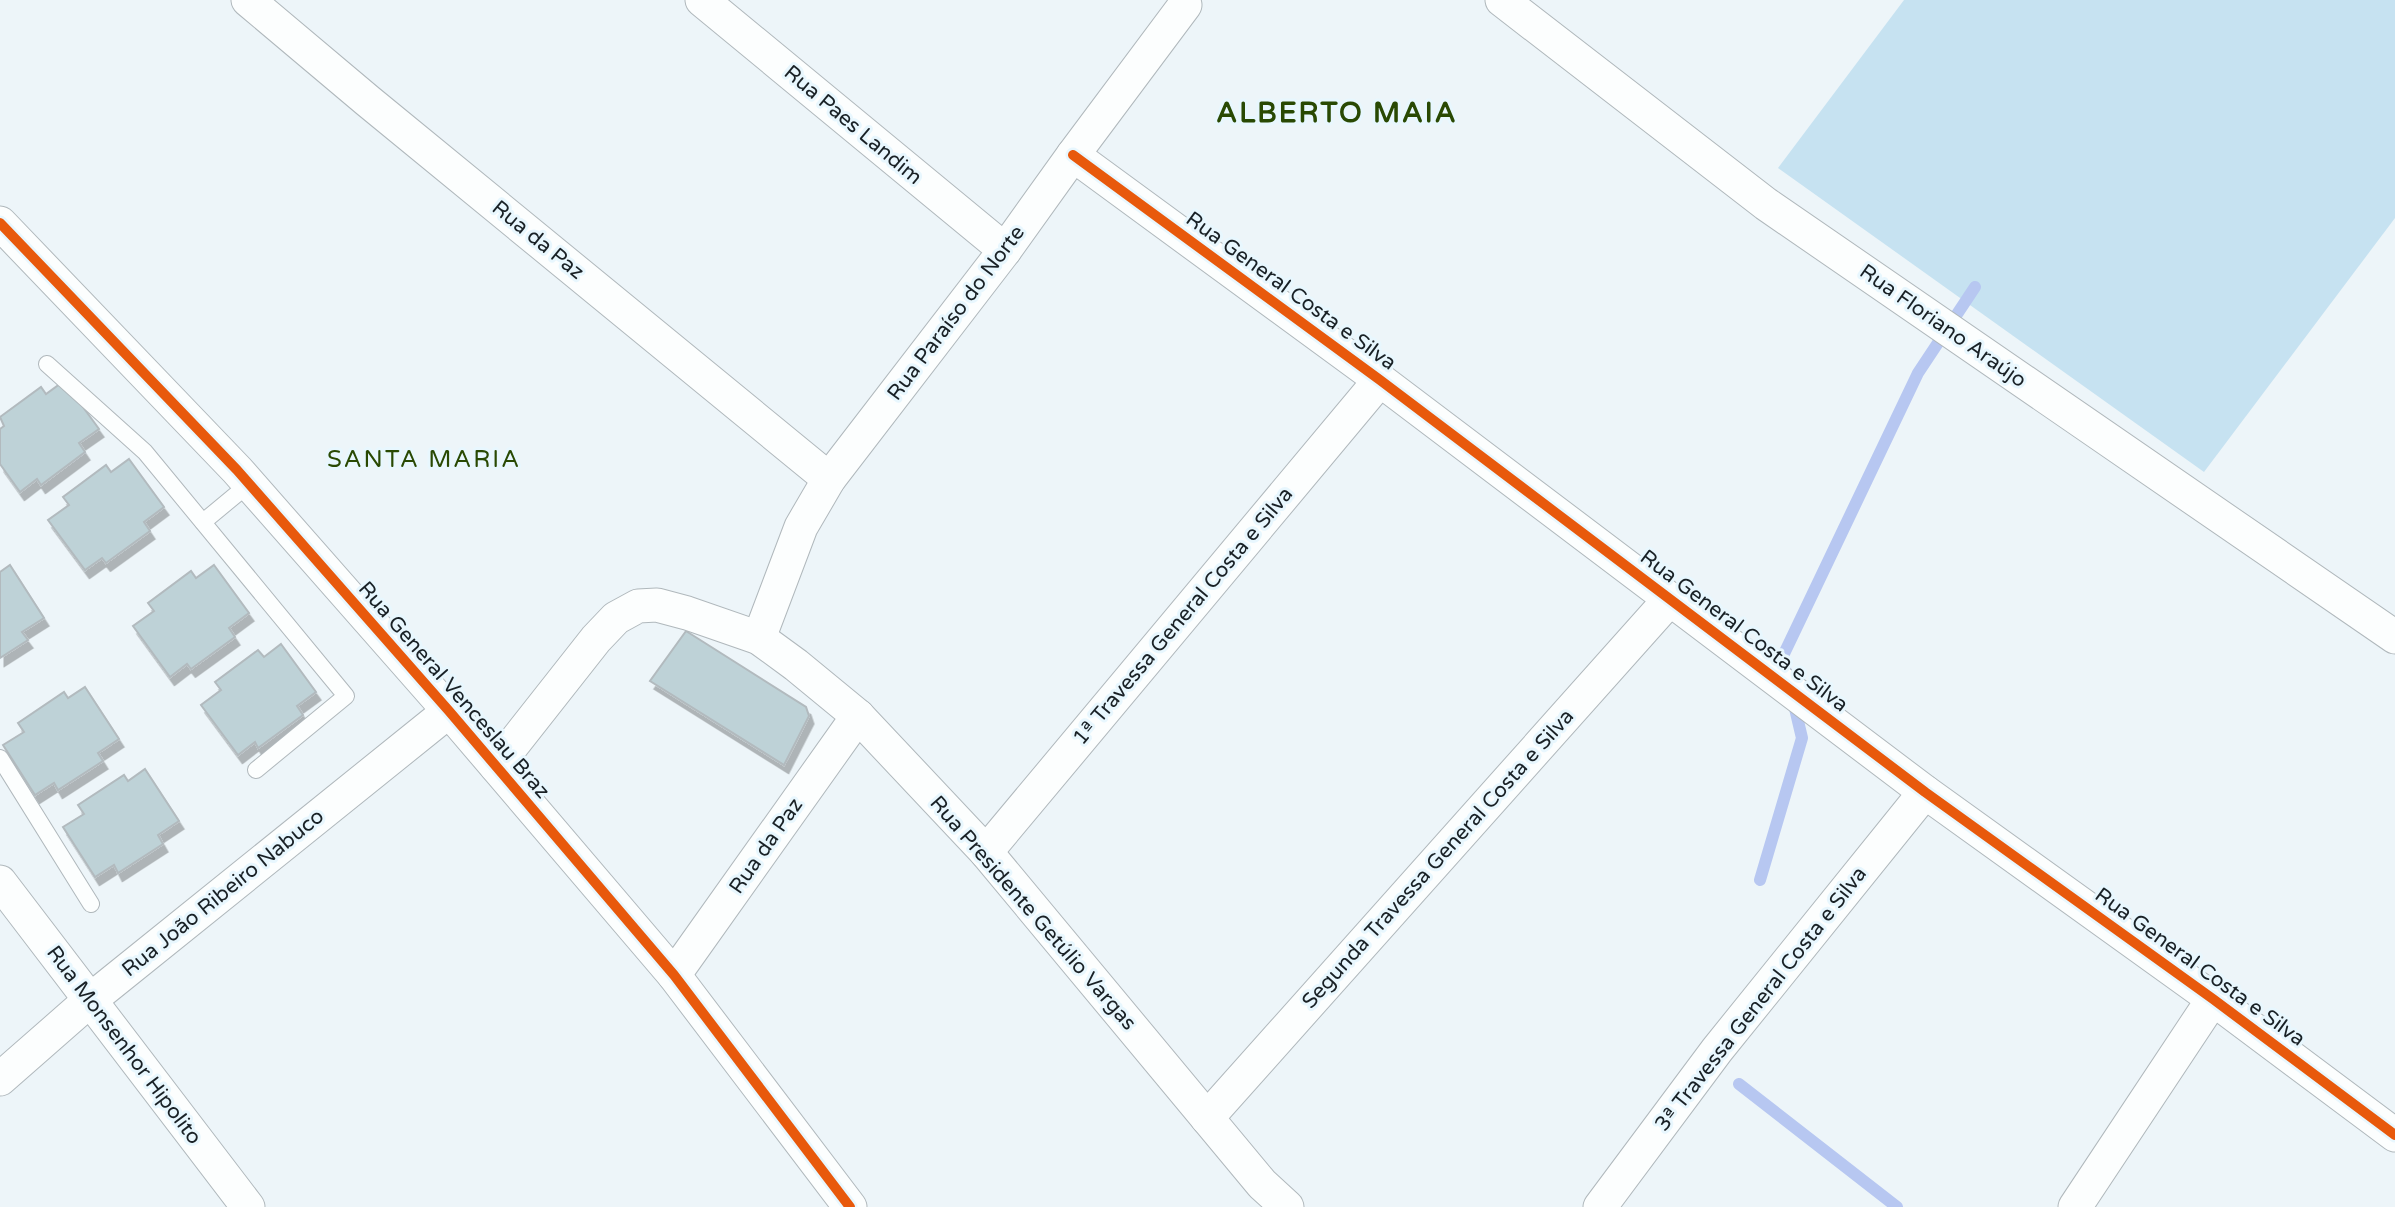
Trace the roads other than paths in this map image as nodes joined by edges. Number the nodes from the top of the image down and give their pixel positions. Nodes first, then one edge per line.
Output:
1 (248, 0) edge
2 (702, 0) edge
3 (1502, 0) edge
4 (1185, 5) dead end
5 (1073, 155) junction
6 (0, 223) edge
7 (1005, 250) junction
8 (47, 363) dead end
9 (1380, 380) junction
10 (828, 479) junction
11 (249, 484) junction
12 (203, 522) junction
13 (1670, 599) junction
14 (2395, 637) edge
15 (759, 638) junction
16 (449, 711) junction
17 (858, 716) junction
18 (0, 758) edge
19 (496, 766) junction
20 (256, 771) dead end
21 (1925, 792) junction
22 (986, 852) junction
23 (0, 882) edge
24 (91, 904) dead end
25 (674, 975) junction
26 (2213, 999) junction
27 (89, 1001) junction
28 (0, 1079) edge
29 (1207, 1118) junction
30 (2395, 1135) edge
31 (248, 1207) edge
32 (850, 1207) edge
33 (1287, 1207) edge
34 (1600, 1207) edge
35 (2075, 1207) edge

1 - 10 street, Rua da Paz
2 - 7 street, Rua Paes Landim
3 - 14 street, Rua Floriano Araújo
4 - 5 street, Rua Paraíso do Norte
5 - 7 street, Rua Paraíso do Norte
5 - 9 street, Rua General Costa e Silva
6 - 11 street, Rua General Venceslau Braz
7 - 10 street, Rua Paraíso do Norte
8 - 12 lane
9 - 13 street, Rua General Costa e Silva
9 - 22 street, 1ª Travessa General Costa e Silva
10 - 15 street, Rua Paraíso do Norte
11 - 12 lane
11 - 16 street, Rua General Venceslau Braz
12 - 20 lane
13 - 21 street, Rua General Costa e Silva
13 - 29 street, Segunda Travessa General Costa e Silva
15 - 17 street, Rua Presidente Getúlio Vargas
15 - 19 street, Rua Presidente Getúlio Vargas
16 - 19 street, Rua General Venceslau Braz
16 - 27 street, Rua João Ribeiro Nabuco
17 - 22 street, Rua Presidente Getúlio Vargas
17 - 25 street, Rua da Paz
18 - 24 lane
19 - 25 street, Rua General Venceslau Braz
21 - 26 street, Rua General Costa e Silva
21 - 34 street, 3ª Travessa General Costa e Silva
22 - 29 street, Rua Presidente Getúlio Vargas
23 - 27 street, Rua Monsenhor Hipolito
25 - 32 street, Rua General Venceslau Braz
26 - 30 street, Rua General Costa e Silva
26 - 35 street
27 - 28 street, Rua João Ribeiro Nabuco
27 - 31 street, Rua Monsenhor Hipolito
29 - 33 street, Rua Presidente Getúlio Vargas

